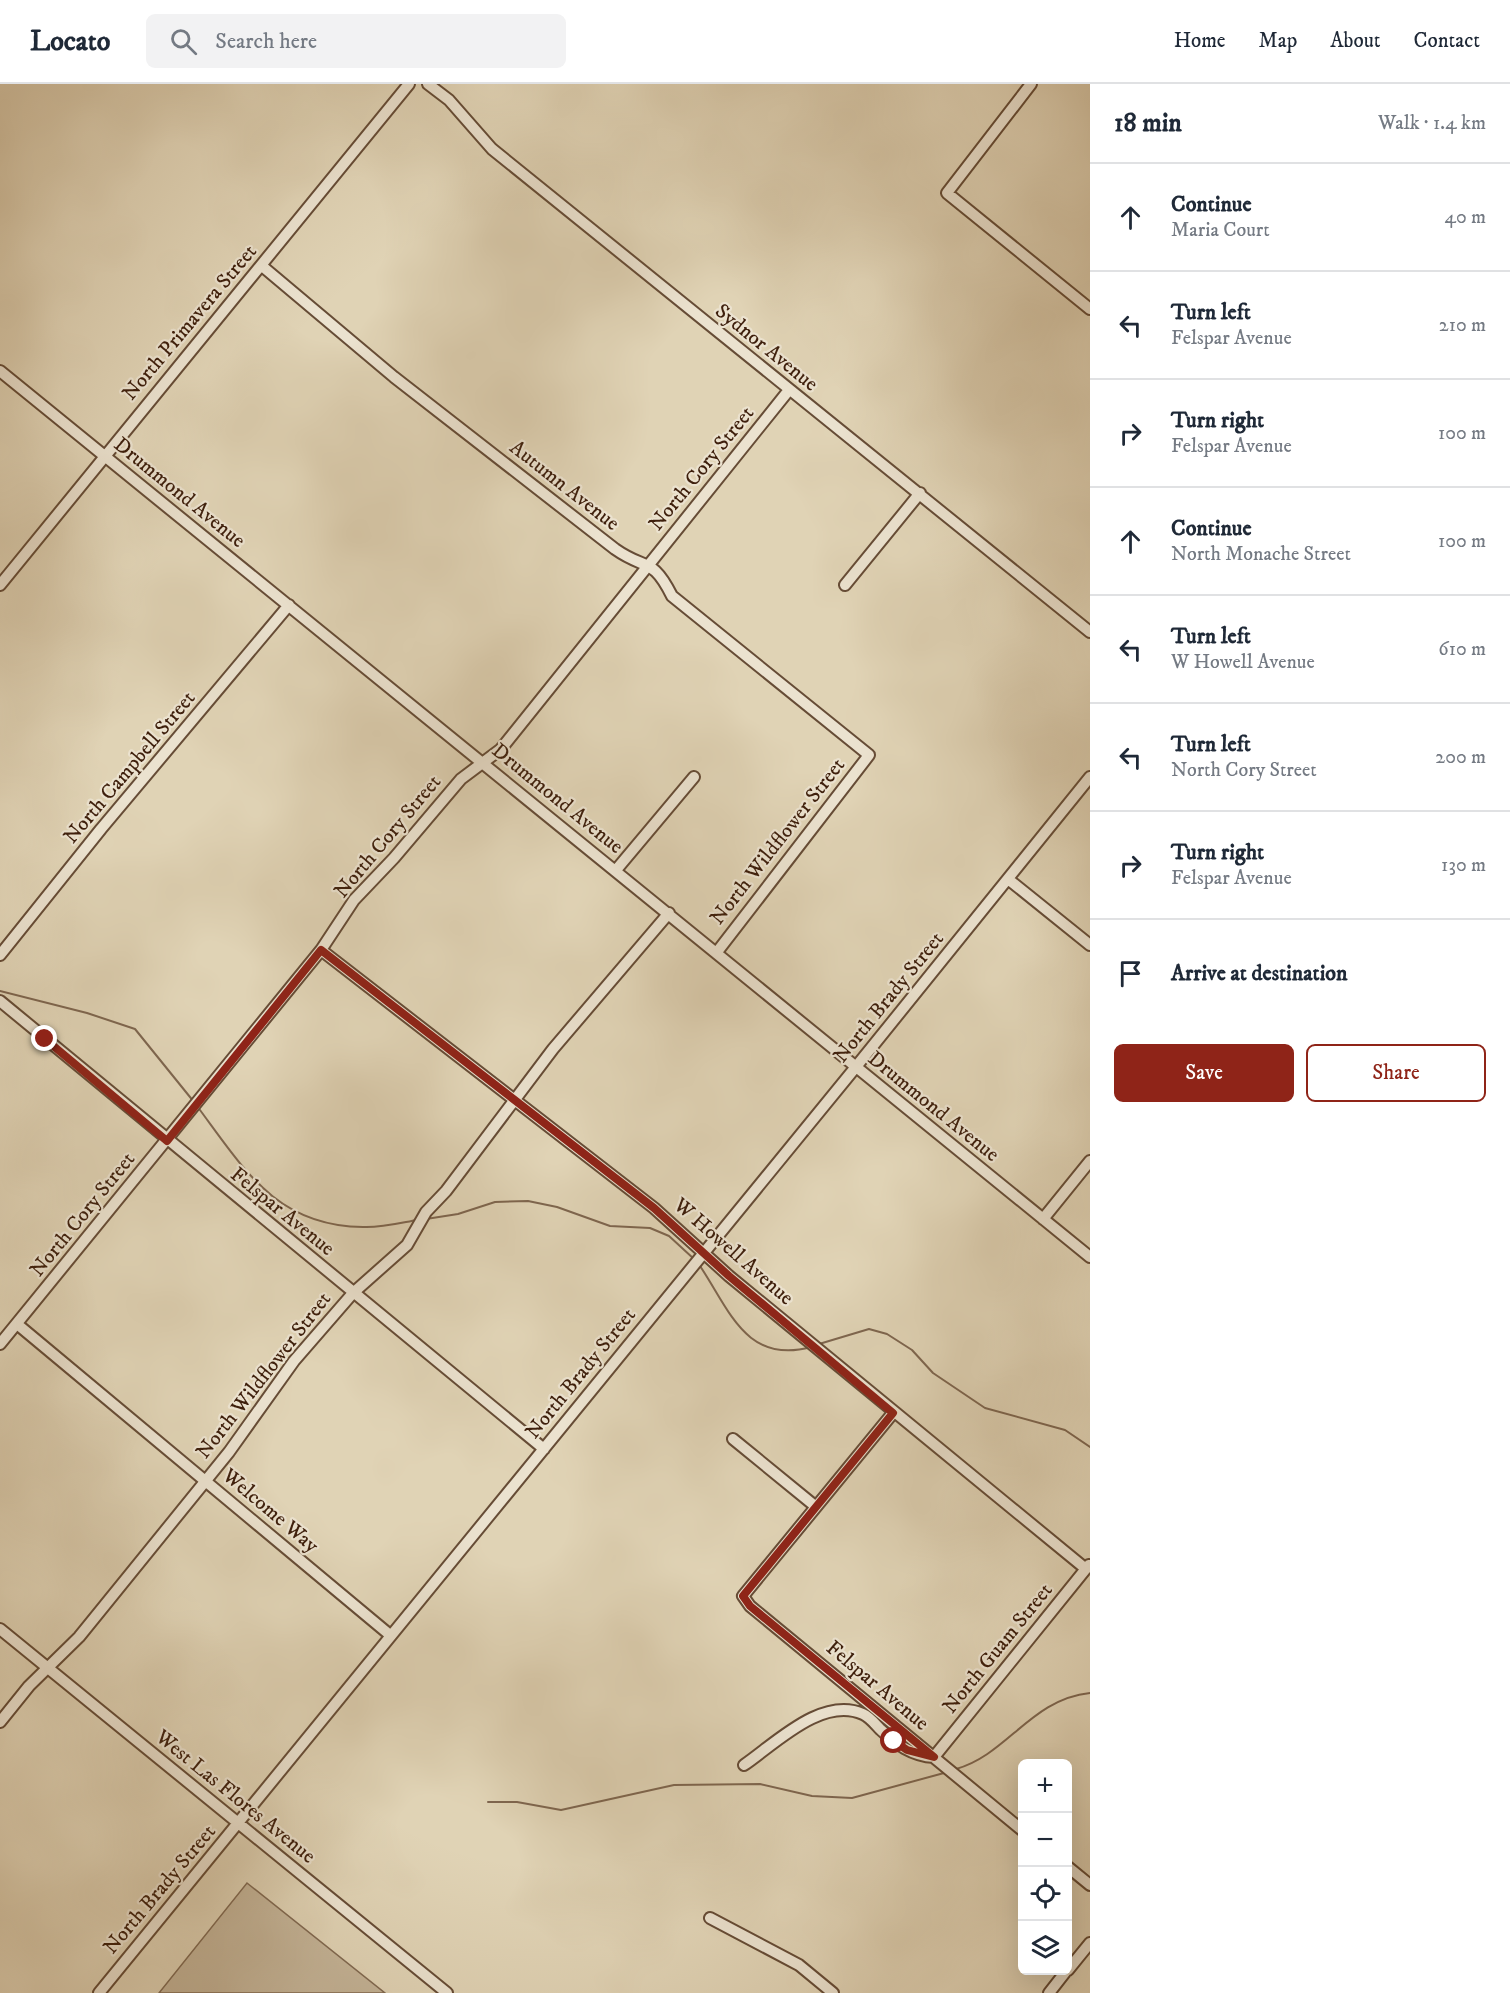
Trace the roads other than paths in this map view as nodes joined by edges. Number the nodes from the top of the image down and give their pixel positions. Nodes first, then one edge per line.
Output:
1 (409, 84) edge
2 (428, 84) edge
3 (1031, 84) edge
4 (262, 266) junction
5 (1090, 309) edge
6 (0, 371) edge
7 (789, 390) junction
8 (104, 456) junction
9 (920, 493) junction
10 (648, 564) junction
11 (0, 585) edge
12 (845, 585) dead end
13 (289, 605) junction
14 (1090, 632) edge
15 (869, 755) joint
16 (482, 762) junction
17 (694, 777) dead end
18 (1090, 777) edge
19 (616, 870) junction
20 (1008, 879) junction
21 (669, 913) junction
22 (1090, 945) edge
23 (321, 950) junction
24 (717, 952) junction
25 (0, 955) edge
26 (0, 1001) edge
27 (855, 1068) junction
28 (514, 1099) junction
29 (167, 1141) junction
30 (1090, 1161) edge
31 (1043, 1219) junction
32 (704, 1252) junction
33 (1090, 1257) edge
34 (352, 1293) junction
35 (17, 1324) junction
36 (0, 1344) edge
37 (893, 1413) junction
38 (733, 1439) dead end
39 (543, 1449) junction
40 (206, 1480) junction
41 (815, 1506) junction
42 (1088, 1567) edge
43 (0, 1629) edge
44 (390, 1635) junction
45 (48, 1668) junction
46 (0, 1722) edge
47 (934, 1757) junction
48 (744, 1765) dead end
49 (239, 1823) junction
50 (1018, 1826) edge
51 (1072, 1870) edge
52 (1090, 1885) edge
53 (710, 1917) dead end
54 (1090, 1943) edge
55 (1072, 1964) edge
56 (1063, 1975) edge
57 (99, 1993) edge
58 (447, 1993) edge
59 (833, 1993) edge
60 (1049, 1993) edge

1 - 4 street, North Primavera Street
2 - 7 street, Sydnor Avenue
3 - 5 street
4 - 8 street, North Primavera Street
4 - 10 street, Autumn Avenue
6 - 8 street, Drummond Avenue
7 - 9 street, Sydnor Avenue
7 - 10 street, North Cory Street
8 - 11 street, North Primavera Street
8 - 13 street, Drummond Avenue
9 - 12 street
9 - 14 street, Sydnor Avenue
10 - 15 street, Autumn Avenue
10 - 16 street, North Cory Street
13 - 16 street, Drummond Avenue
13 - 25 street, North Campbell Street
15 - 24 street, North Wildflower Street
16 - 19 street, Drummond Avenue
16 - 23 street, North Cory Street
17 - 19 street
18 - 20 street, North Brady Street
19 - 21 street, Drummond Avenue
20 - 22 street
20 - 27 street, North Brady Street
21 - 24 street, Drummond Avenue
21 - 28 street, North Wildflower Street
23 - 28 street, W Howell Avenue
23 - 29 street, North Cory Street
24 - 27 street, Drummond Avenue
26 - 29 street, Felspar Avenue
27 - 31 street, Drummond Avenue
27 - 32 street, North Brady Street
28 - 32 street, W Howell Avenue
28 - 34 street, North Wildflower Street
29 - 34 street, Felspar Avenue
29 - 35 street, North Cory Street
30 - 31 street
31 - 33 street, Drummond Avenue
32 - 37 street, W Howell Avenue
32 - 39 street, North Brady Street
34 - 39 street, Felspar Avenue
34 - 40 street, North Wildflower Street
35 - 36 street, North Cory Street
35 - 40 street, Welcome Way
37 - 41 street
37 - 42 street, W Howell Avenue
38 - 41 street
39 - 44 street, North Brady Street
40 - 44 street, Welcome Way
40 - 45 street, North Wildflower Street
41 - 47 street, Felspar Avenue
42 - 47 street, North Guam Street
43 - 45 street, West Las Flores Avenue
44 - 49 street, North Brady Street
45 - 46 street, North Wildflower Street
45 - 49 street, West Las Flores Avenue
47 - 48 street
47 - 50 street, Felspar Avenue
49 - 57 street, North Brady Street
49 - 58 street, West Las Flores Avenue
51 - 52 street
53 - 59 street
54 - 55 street
56 - 60 street

